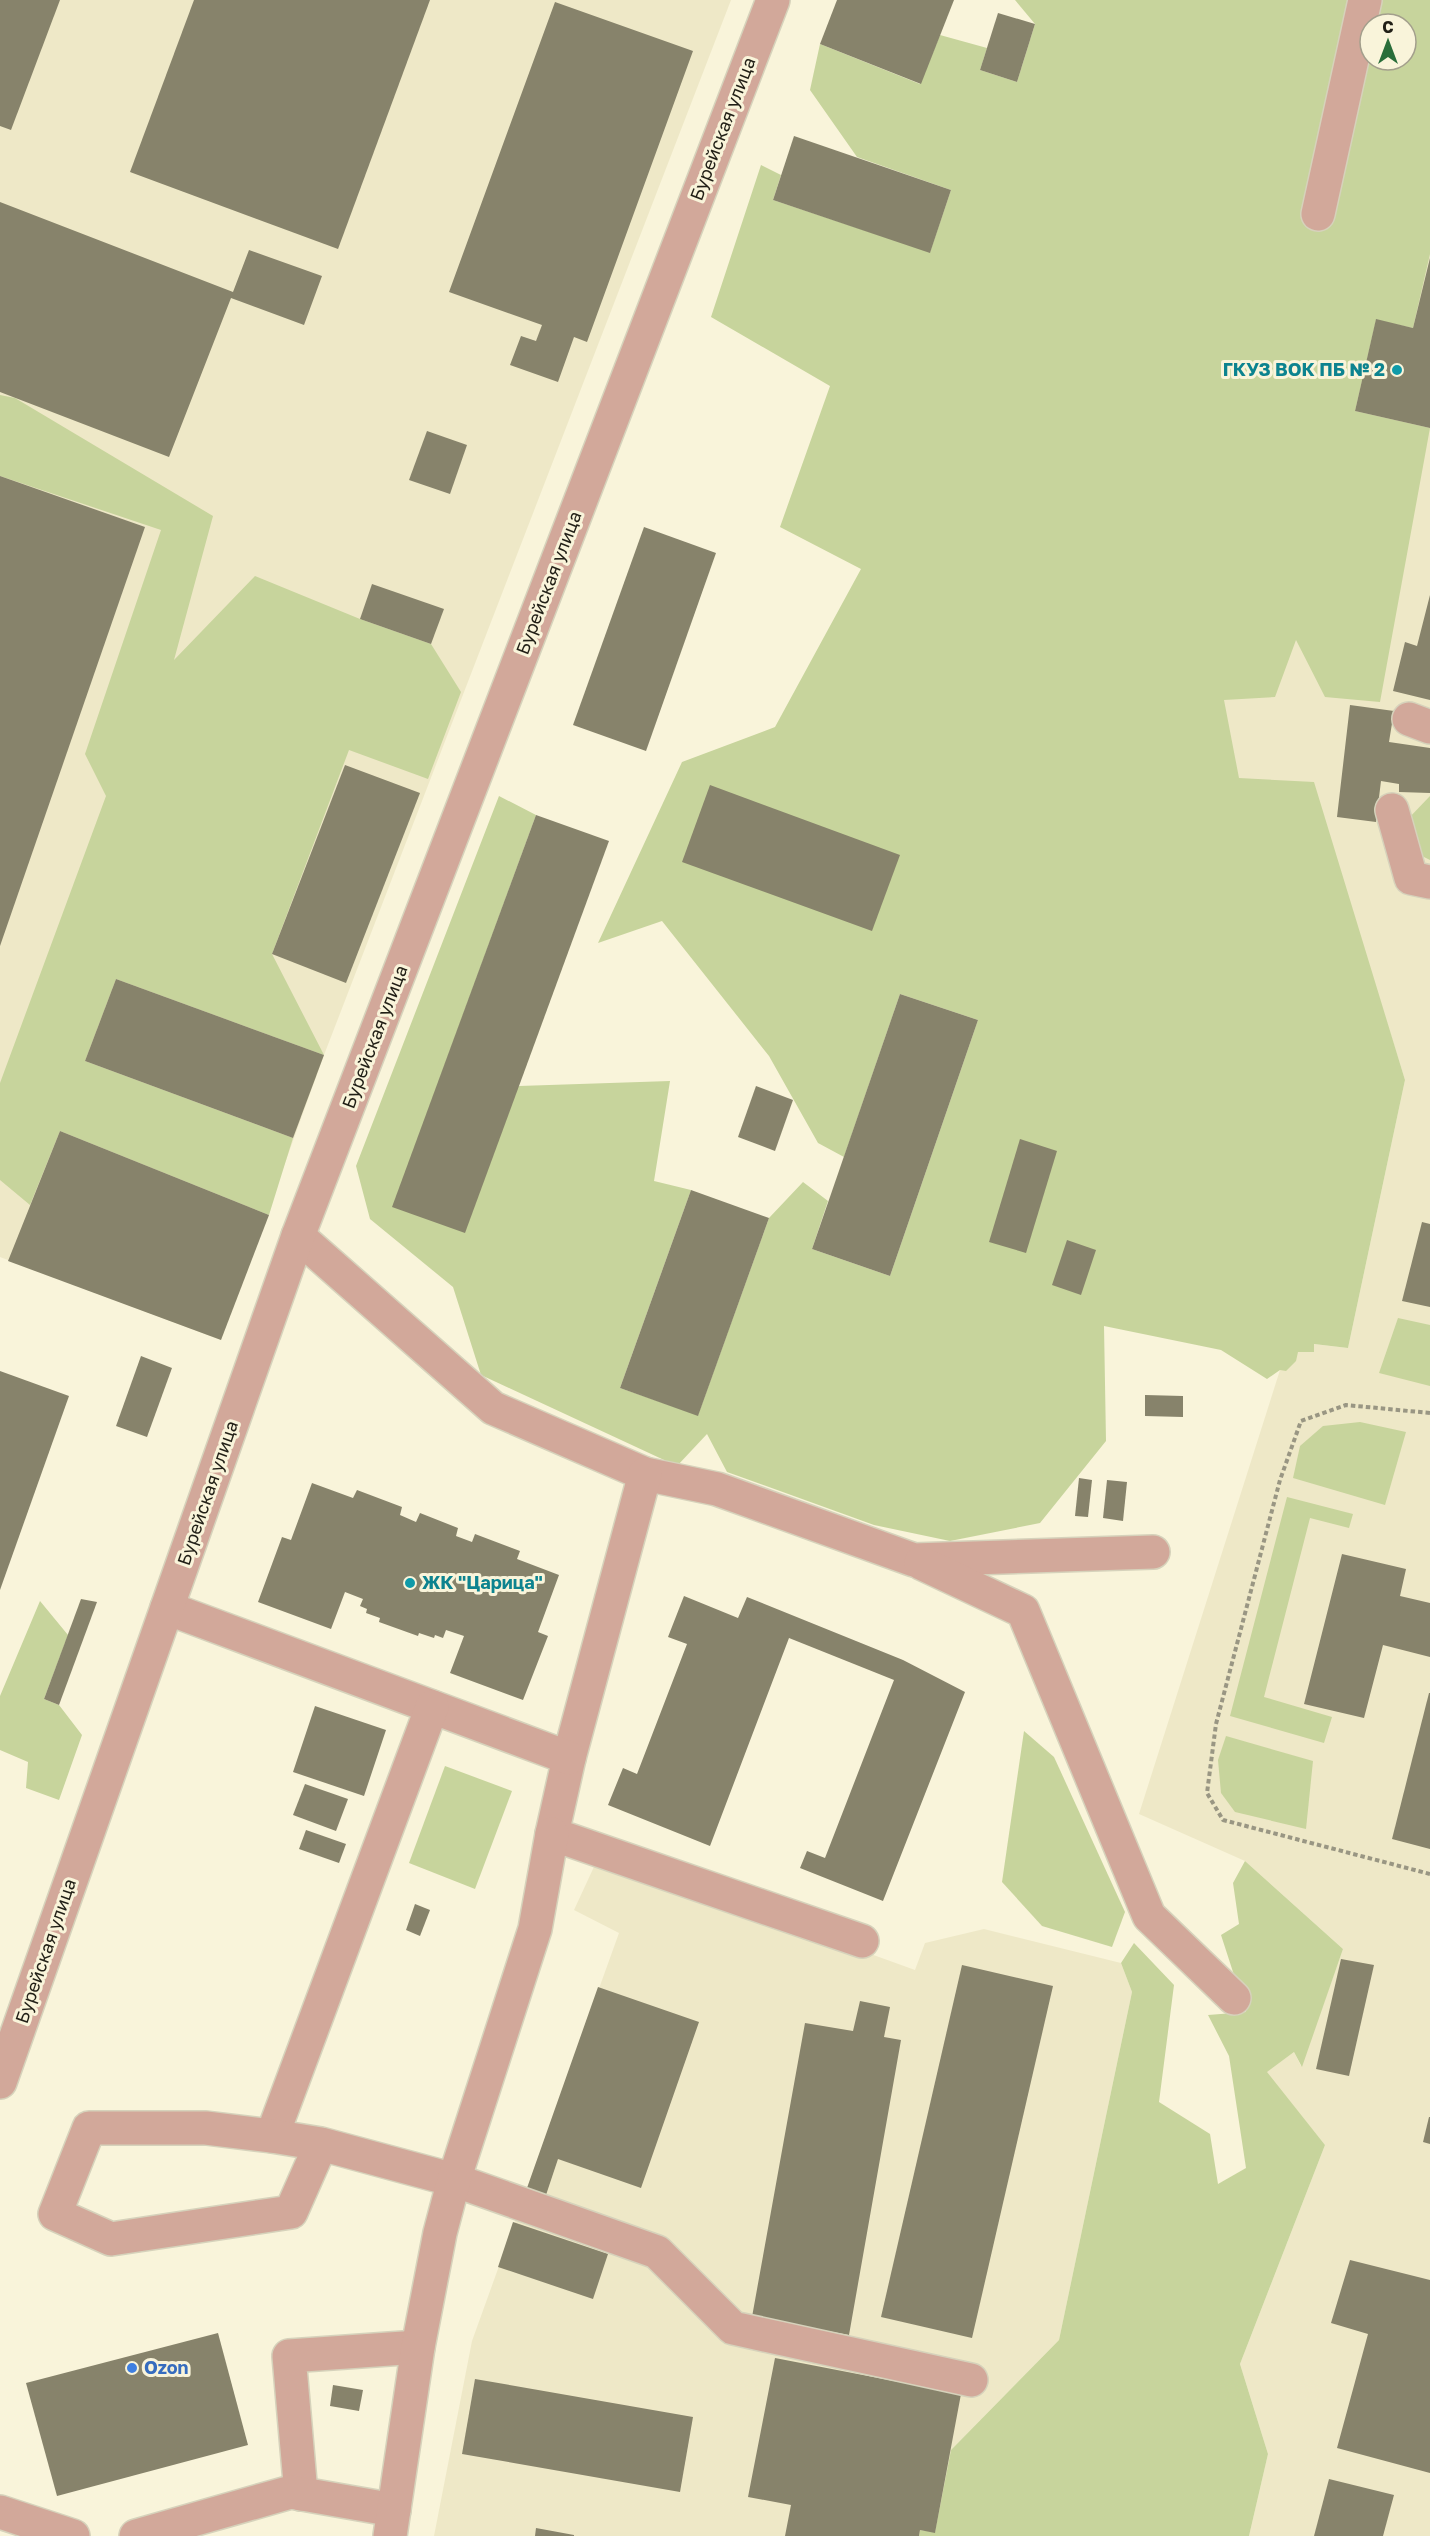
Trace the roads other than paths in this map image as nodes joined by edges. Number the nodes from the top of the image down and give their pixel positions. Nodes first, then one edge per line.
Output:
1 (773, 0) edge
2 (1365, 0) edge
3 (1318, 214) dead end
4 (1392, 810) dead end
5 (1430, 882) edge
6 (298, 1236) junction
7 (645, 1474) junction
8 (1153, 1552) dead end
9 (914, 1560) junction
10 (167, 1608) junction
11 (432, 1707) junction
12 (569, 1758) junction
13 (552, 1834) junction
14 (862, 1941) dead end
15 (1234, 1998) dead end
16 (0, 2082) edge
17 (272, 2136) junction
18 (321, 2144) junction
19 (454, 2180) junction
20 (418, 2347) junction
21 (971, 2380) dead end
22 (302, 2494) junction
23 (0, 2512) edge
24 (392, 2523) edge
25 (73, 2536) edge
26 (136, 2536) edge

1 - 6 street, Бурейская улица
2 - 3 street
4 - 5 street
6 - 7 street
6 - 10 street, Бурейская улица
7 - 9 street
7 - 12 street
8 - 9 street
9 - 15 street
10 - 11 street
10 - 16 street, Бурейская улица
11 - 12 street
11 - 17 street
12 - 13 street
13 - 14 street
13 - 19 street
17 - 18 street
17 - 18 street
18 - 19 street
19 - 20 street
19 - 21 street
20 - 22 street
20 - 24 street
22 - 24 street
22 - 26 street
23 - 25 street

